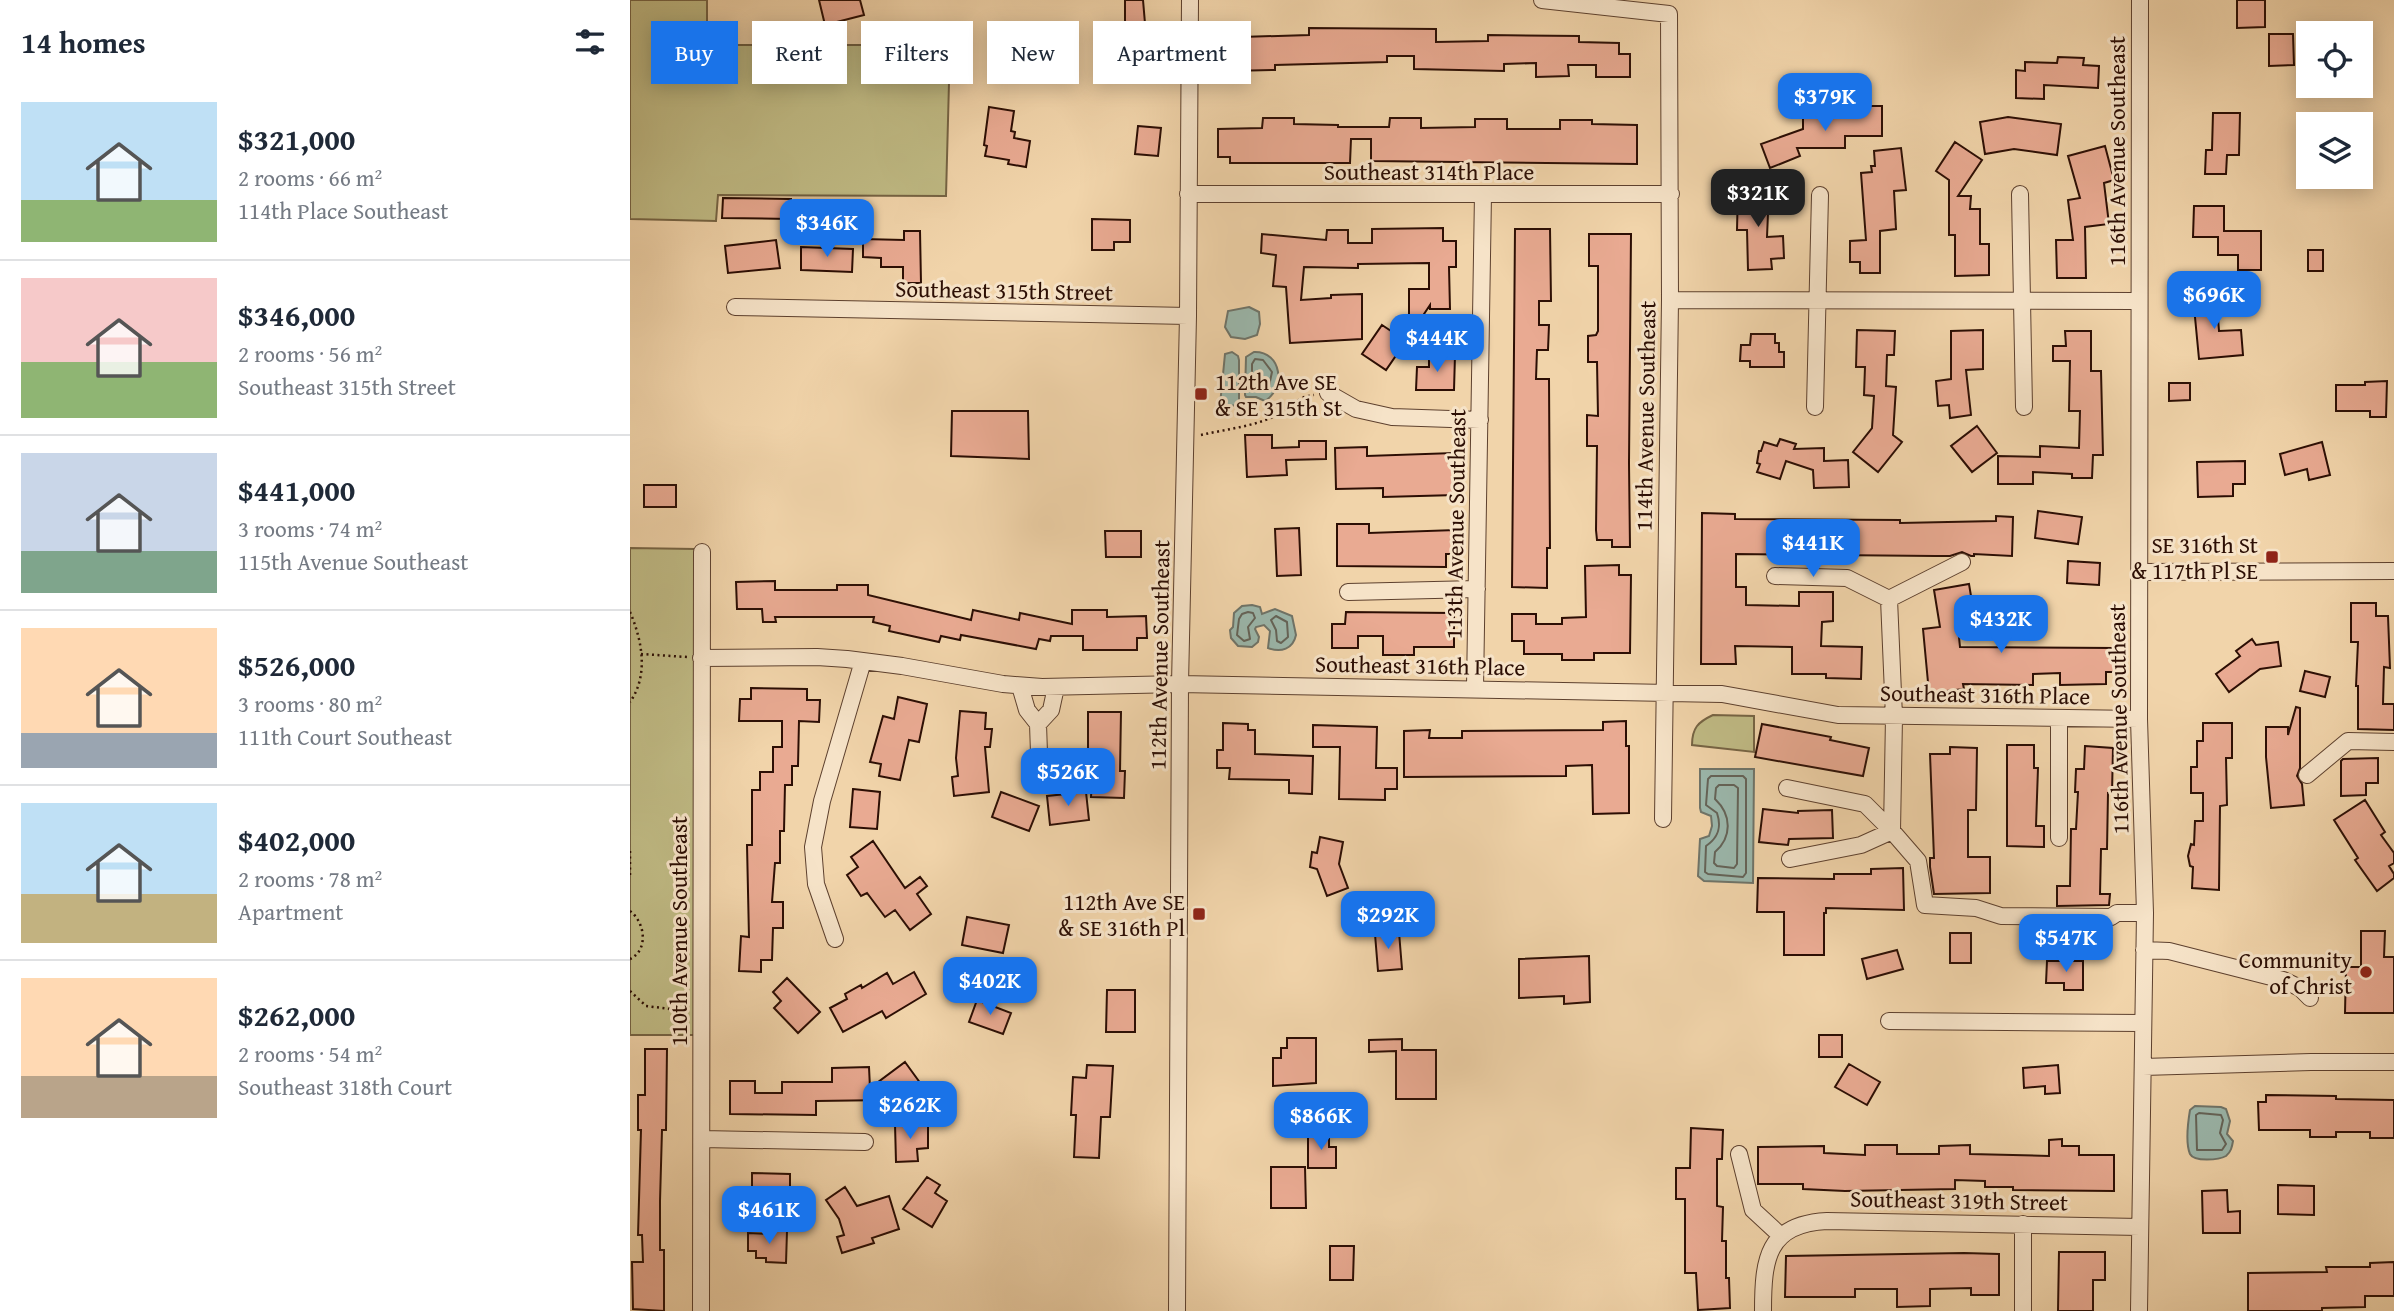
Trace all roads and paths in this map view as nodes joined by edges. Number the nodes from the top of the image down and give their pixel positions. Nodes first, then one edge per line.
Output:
1 (1190, 0) edge
2 (1542, 0) edge
3 (2140, 0) edge
4 (1188, 194) junction
5 (1483, 194) junction
6 (1671, 194) junction
7 (2020, 194) dead end
8 (1820, 195) dead end
9 (1670, 300) junction
10 (1819, 300) junction
11 (2023, 300) junction
12 (2138, 301) junction
13 (736, 307) dead end
14 (1188, 316) junction
15 (1328, 393) joint
16 (1815, 407) dead end
17 (2024, 407) dead end
18 (1480, 420) junction
19 (1185, 439) junction
20 (702, 552) dead end
21 (1962, 562) dead end
22 (2394, 571) edge
23 (2139, 572) junction
24 (1774, 576) dead end
25 (1477, 589) junction
26 (1348, 592) dead end
27 (1889, 600) junction
28 (630, 612) edge
29 (641, 654) junction
30 (701, 657) junction
31 (863, 661) junction
32 (1180, 684) junction
33 (1020, 685) junction
34 (1056, 687) junction
35 (1475, 688) junction
36 (1664, 694) junction
37 (630, 702) edge
38 (1894, 717) junction
39 (2059, 718) junction
40 (2139, 719) junction
41 (1038, 724) junction
42 (2394, 742) edge
43 (1039, 753) dead end
44 (2307, 775) dead end
45 (1787, 788) dead end
46 (1663, 819) dead end
47 (1892, 831) junction
48 (2059, 838) dead end
49 (630, 851) edge
50 (1790, 859) dead end
51 (630, 876) edge
52 (630, 911) edge
53 (2145, 913) junction
54 (835, 939) dead end
55 (2144, 950) junction
56 (630, 959) edge
57 (630, 991) edge
58 (2310, 998) dead end
59 (701, 1011) junction
60 (1889, 1021) dead end
61 (2143, 1023) junction
62 (2394, 1062) edge
63 (2143, 1067) junction
64 (702, 1139) junction
65 (865, 1142) dead end
66 (1739, 1154) dead end
67 (2023, 1224) junction
68 (2140, 1227) junction
69 (1780, 1235) junction
70 (701, 1311) edge
71 (1177, 1311) edge
72 (1763, 1311) edge
73 (2023, 1311) edge
74 (2139, 1311) edge

1 - 4 street, 112th Avenue Southeast
2 - 6 street, 114th Avenue Southeast
3 - 12 street, 116th Avenue Southeast
4 - 5 street, Southeast 314th Place
4 - 14 street, 112th Avenue Southeast
5 - 6 street, Southeast 314th Place
5 - 18 street, 113th Avenue Southeast
6 - 9 street, 114th Avenue Southeast
7 - 11 street
8 - 10 street
9 - 10 street
9 - 36 street, 114th Avenue Southeast
10 - 11 street
10 - 16 street
11 - 12 street
11 - 17 street
12 - 23 street, 116th Avenue Southeast
13 - 14 street, Southeast 315th Street
14 - 19 street, 112th Avenue Southeast
15 - 18 street
15 - 19 path
18 - 25 street, 113th Avenue Southeast
19 - 32 street, 112th Avenue Southeast
20 - 30 street, 110th Avenue Southeast
21 - 27 street
22 - 23 street
23 - 40 street, 116th Avenue Southeast
24 - 27 street
25 - 26 street
25 - 35 street, 113th Avenue Southeast
27 - 38 street
28 - 29 path
29 - 30 path
29 - 37 path
30 - 31 street, Southeast 316th Place
30 - 59 street, 110th Avenue Southeast
31 - 33 street, Southeast 316th Place
31 - 54 street
32 - 34 street, Southeast 316th Place
32 - 35 street, Southeast 316th Place
32 - 71 street, 112th Avenue Southeast
33 - 34 street, Southeast 316th Place
33 - 41 street
34 - 41 street
35 - 36 street, Southeast 316th Place
36 - 38 street, Southeast 316th Place
36 - 46 street, 114th Avenue Southeast
38 - 39 street, Southeast 316th Place
38 - 47 street
39 - 40 street, Southeast 316th Place
39 - 48 street
40 - 53 street, 116th Avenue Southeast
41 - 43 street
42 - 44 street
45 - 47 street
47 - 50 street
47 - 53 street
49 - 51 path
52 - 56 path
53 - 55 street, 116th Avenue Southeast
55 - 58 street
55 - 61 street, 116th Avenue Southeast
57 - 59 path
59 - 64 street, 110th Avenue Southeast
60 - 61 street
61 - 63 street, 116th Avenue Southeast
62 - 63 street
63 - 68 street, 116th Avenue Southeast
64 - 65 street
64 - 70 street, 110th Avenue Southeast
66 - 69 street
67 - 68 street, Southeast 319th Street
67 - 69 street, Southeast 319th Street
67 - 73 street
68 - 74 street, 116th Avenue Southeast
69 - 72 street

